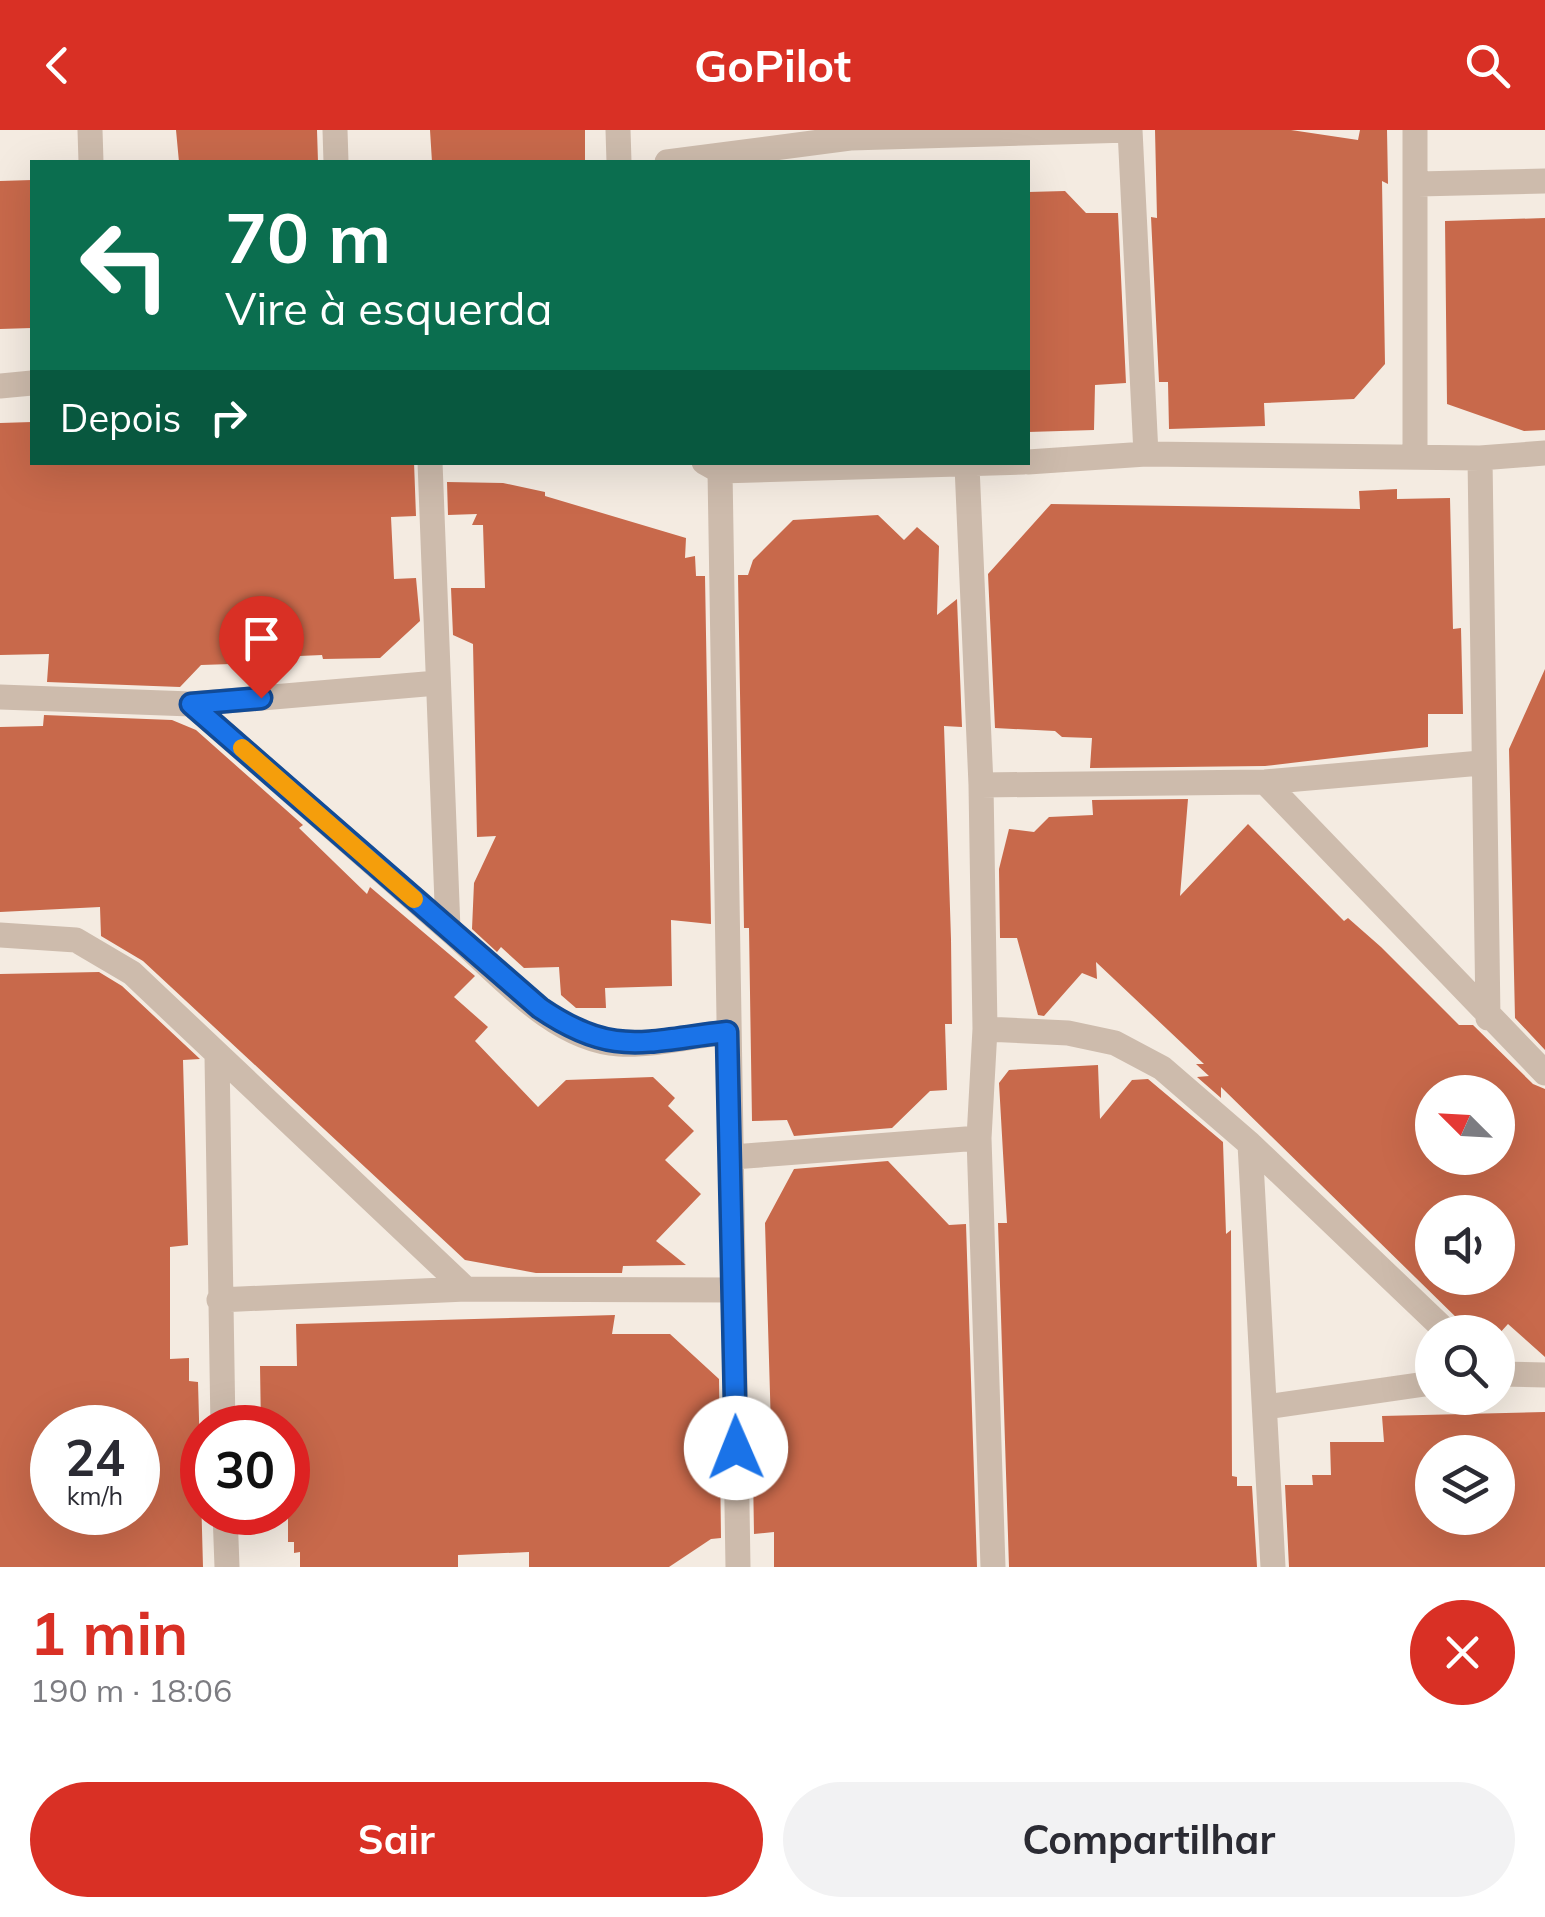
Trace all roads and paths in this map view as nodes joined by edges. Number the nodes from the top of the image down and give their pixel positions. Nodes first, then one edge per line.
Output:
1 (90, 130) edge
2 (335, 130) edge
3 (618, 130) edge
4 (1130, 130) edge
5 (1415, 130) edge
6 (846, 134) edge
7 (91, 160) edge
8 (336, 160) edge
9 (619, 160) edge
10 (680, 160) edge
11 (1545, 181) edge
12 (1418, 184) junction
13 (30, 383) edge
14 (0, 386) edge
15 (1545, 452) edge
16 (1146, 454) junction
17 (1416, 455) junction
18 (1480, 458) junction
19 (1030, 462) edge
20 (430, 465) edge
21 (982, 465) edge
22 (712, 466) edge
23 (967, 466) junction
24 (437, 683) junction
25 (0, 697) edge
26 (191, 704) junction
27 (1481, 763) junction
28 (1265, 782) junction
29 (981, 785) junction
30 (448, 928) junction
31 (0, 935) edge
32 (1488, 1018) junction
33 (985, 1029) junction
34 (727, 1032) junction
35 (217, 1056) junction
36 (1545, 1073) edge
37 (979, 1138) junction
38 (1250, 1144) junction
39 (732, 1157) junction
40 (466, 1289) junction
41 (732, 1290) junction
42 (219, 1300) junction
43 (1429, 1315) edge
44 (1515, 1374) edge
45 (1545, 1374) edge
46 (1415, 1385) edge
47 (222, 1405) edge
48 (1265, 1407) junction
49 (226, 1535) edge
50 (227, 1567) edge
51 (738, 1567) edge
52 (993, 1567) edge
53 (1272, 1567) edge

1 - 7 street
2 - 8 street
3 - 9 street
4 - 6 street
4 - 16 street
5 - 12 street
6 - 10 street
11 - 12 street
12 - 17 street
13 - 14 street
15 - 18 street
16 - 17 street
16 - 19 street
17 - 18 street
18 - 27 street
20 - 24 street
21 - 23 street
22 - 23 street
22 - 34 street
23 - 29 street
24 - 26 street
24 - 30 street
25 - 26 street
26 - 30 street
27 - 28 street
27 - 32 street
28 - 29 street
28 - 32 street
29 - 33 street
30 - 34 street
31 - 35 street
32 - 36 street
33 - 37 street
33 - 38 street
34 - 39 street
35 - 40 street
35 - 42 street
37 - 39 street
37 - 52 street
38 - 43 street
38 - 48 street
39 - 41 street
40 - 41 street
40 - 42 street
41 - 51 street
42 - 47 street
44 - 45 street
46 - 48 street
48 - 53 street
49 - 50 street

